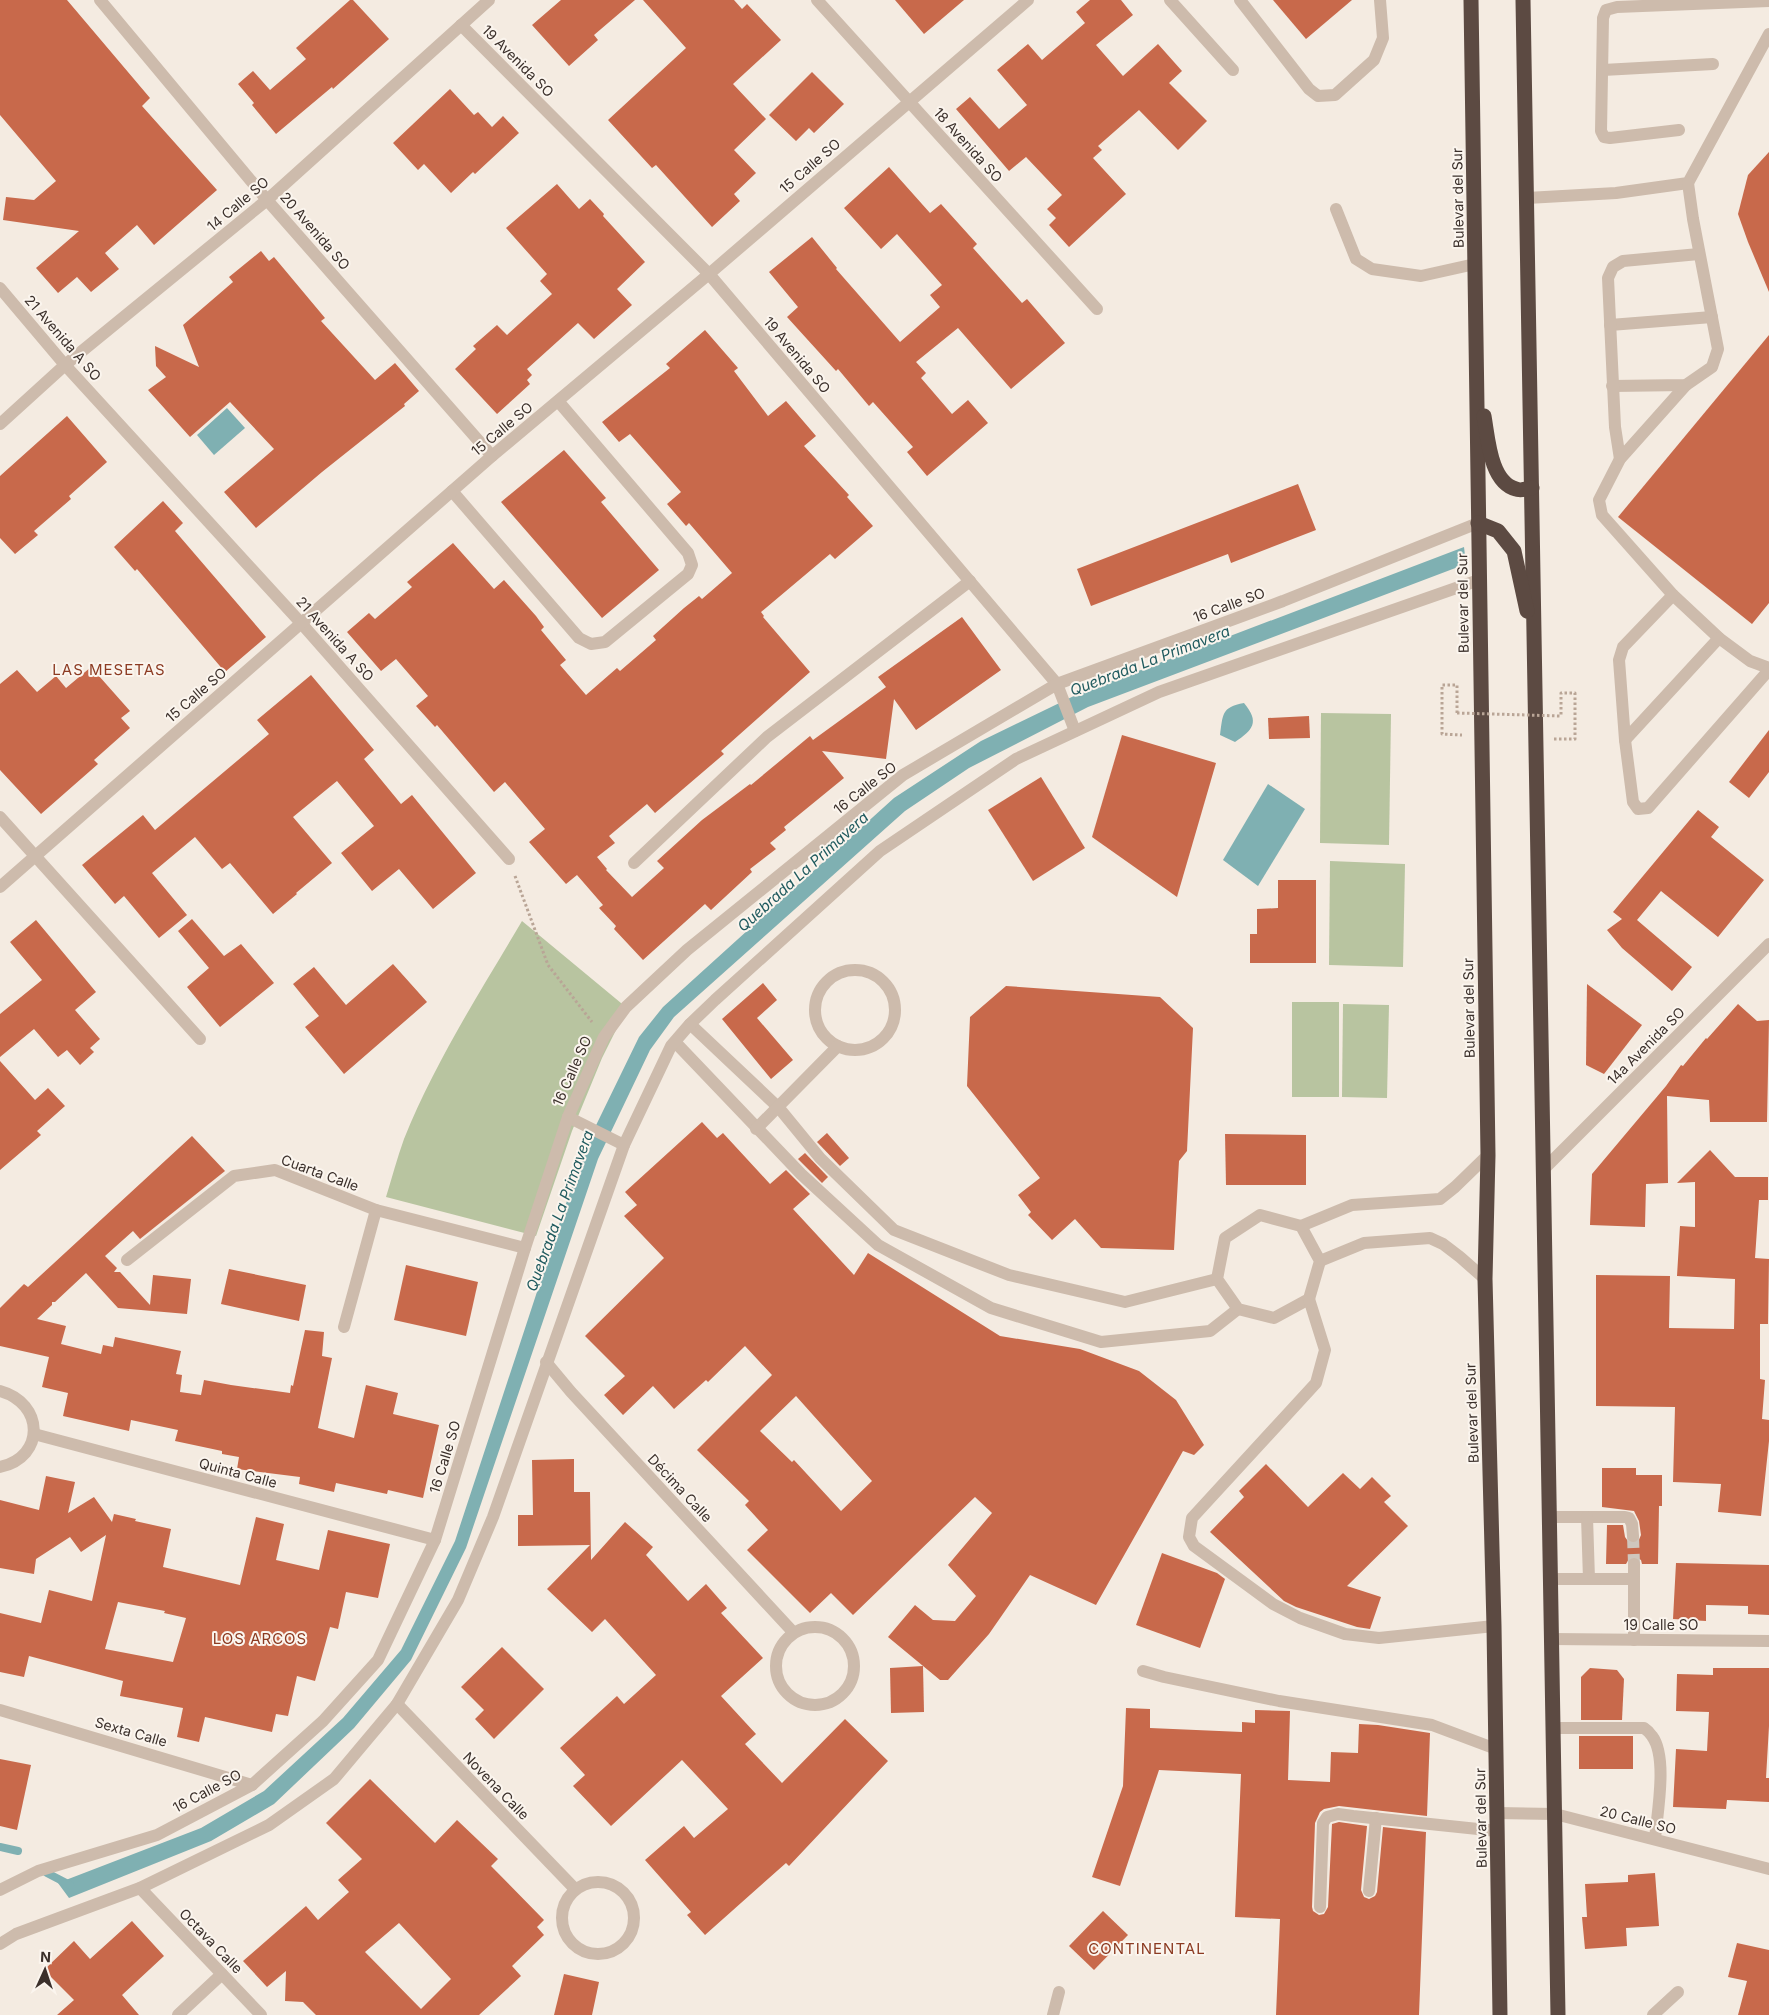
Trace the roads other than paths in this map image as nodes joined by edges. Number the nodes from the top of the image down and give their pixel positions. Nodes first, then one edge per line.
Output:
1 (100, 0) edge
2 (489, 0) edge
3 (817, 0) edge
4 (1028, 0) edge
5 (1170, 0) edge
6 (1240, 0) edge
7 (1380, 0) edge
8 (1472, 0) edge
9 (1523, 0) edge
10 (1769, 1) edge
11 (1670, 3) edge
12 (461, 25) junction
13 (1769, 34) edge
14 (1712, 64) dead end
15 (1232, 70) dead end
16 (1603, 70) junction
17 (908, 102) junction
18 (1679, 130) dead end
19 (1688, 183) junction
20 (1527, 198) junction
21 (268, 200) junction
22 (1336, 210) dead end
23 (1700, 254) junction
24 (1475, 264) junction
25 (709, 274) junction
26 (0, 288) edge
27 (1097, 309) dead end
28 (1712, 318) junction
29 (1610, 326) junction
30 (65, 365) junction
31 (1476, 375) junction
32 (1686, 385) junction
33 (1612, 386) junction
34 (558, 401) junction
35 (0, 424) edge
36 (492, 456) junction
37 (1620, 459) junction
38 (1532, 488) junction
39 (452, 491) junction
40 (1478, 523) junction
41 (1479, 580) junction
42 (970, 581) junction
43 (1673, 595) junction
44 (301, 623) junction
45 (1719, 638) junction
46 (1534, 641) junction
47 (1769, 669) edge
48 (1058, 686) junction
49 (1074, 729) junction
50 (1625, 740) junction
51 (0, 816) edge
52 (35, 856) junction
53 (509, 859) road end
54 (634, 863) dead end
55 (0, 887) edge
56 (1769, 944) edge
57 (690, 1024) junction
58 (200, 1039) dead end
59 (675, 1042) junction
60 (838, 1046) junction
61 (779, 1108) junction
62 (573, 1120) junction
63 (756, 1129) junction
64 (619, 1143) junction
65 (1488, 1155) junction
66 (1544, 1169) junction
67 (376, 1210) junction
68 (1301, 1226) junction
69 (894, 1230) junction
70 (878, 1244) junction
71 (526, 1248) junction
72 (127, 1260) dead end
73 (1320, 1261) junction
74 (1218, 1278) junction
75 (1485, 1279) junction
76 (1309, 1299) junction
77 (1238, 1309) junction
78 (344, 1327) dead end
79 (546, 1362) junction
80 (0, 1391) edge
81 (34, 1434) junction
82 (0, 1467) edge
83 (1550, 1517) junction
84 (1587, 1517) junction
85 (1633, 1536) tunnel mouth
86 (435, 1540) junction
87 (1634, 1564) tunnel mouth
88 (1551, 1579) junction
89 (1589, 1579) junction
90 (1634, 1579) junction
91 (1494, 1626) junction
92 (793, 1632) junction
93 (1552, 1639) junction
94 (1634, 1640) junction
95 (1769, 1641) edge
96 (1143, 1670) dead end
97 (397, 1704) junction
98 (0, 1710) edge
99 (1553, 1728) junction
100 (1496, 1749) junction
101 (252, 1785) junction
102 (1497, 1813) junction
103 (1554, 1814) junction
104 (1376, 1818) junction
105 (1498, 1831) junction
106 (1655, 1840) junction
107 (1769, 1869) edge
108 (140, 1888) junction
109 (575, 1889) junction
110 (0, 1890) edge
111 (1369, 1891) dead end
112 (1320, 1906) dead end
113 (0, 1944) edge
114 (222, 1974) junction
115 (1059, 1992) dead end
116 (1678, 1992) dead end
117 (178, 2015) edge
118 (261, 2015) edge
119 (1053, 2015) edge
120 (1500, 2015) edge
121 (1558, 2015) edge
122 (1653, 2015) edge

1 - 21 street, 20 Avenida SO
2 - 12 street, 14 Calle SO
3 - 17 street, 18 Avenida SO
4 - 17 street, 15 Calle SO
5 - 15 street
6 - 7 street
8 - 24 highway, Bulevar del Sur
9 - 20 highway
10 - 11 street
11 - 16 street
12 - 21 street, 14 Calle SO
12 - 25 street, 19 Avenida SO
13 - 19 street
14 - 16 street
16 - 18 street
17 - 25 street, 15 Calle SO
17 - 27 street, 18 Avenida SO
19 - 20 street
19 - 23 street
20 - 38 highway
21 - 30 street, 14 Calle SO
21 - 36 street, 20 Avenida SO
22 - 24 street
23 - 28 street
23 - 29 street
24 - 31 highway, Bulevar del Sur
25 - 34 street, 15 Calle SO
25 - 42 street, 19 Avenida SO
26 - 30 street, 21 Avenida A SO
28 - 29 street
28 - 32 street
29 - 33 street
30 - 35 street, 14 Calle SO
30 - 44 street, 21 Avenida A SO
31 - 38 highway
31 - 40 highway, Bulevar del Sur
32 - 33 street
32 - 37 street
33 - 37 street
34 - 36 street, 15 Calle SO
34 - 39 street
36 - 39 street, 15 Calle SO
37 - 43 street
38 - 46 highway
39 - 44 street, 15 Calle SO
40 - 41 highway, Bulevar del Sur
40 - 46 highway
40 - 48 street, 16 Calle SO
41 - 49 street
41 - 65 highway, Bulevar del Sur
42 - 48 street, 19 Avenida SO
42 - 54 street
43 - 45 street
43 - 50 street
44 - 52 street, 15 Calle SO
44 - 53 street, 21 Avenida A SO
45 - 47 street
45 - 50 street
46 - 66 highway
47 - 50 street
48 - 49 street, 19 Avenida SO
48 - 62 street, 16 Calle SO
49 - 57 street
51 - 52 street
52 - 55 street, 15 Calle SO
52 - 58 street
56 - 66 street, 14a Avenida SO
57 - 59 street
57 - 61 street
59 - 63 street
59 - 64 street
60 - 60 street
60 - 61 street
61 - 63 street
61 - 69 street
62 - 64 street
62 - 71 street, 16 Calle SO
63 - 70 street
64 - 79 street
65 - 68 street
65 - 75 highway, Bulevar del Sur
66 - 83 highway
67 - 71 street, Cuarta Calle
67 - 72 street, Cuarta Calle
67 - 78 street
68 - 73 street
68 - 74 street
69 - 70 street
69 - 74 street
70 - 77 street
71 - 86 street, 16 Calle SO
73 - 75 street
73 - 76 street
74 - 77 street
75 - 91 highway, Bulevar del Sur
76 - 77 street
76 - 91 street
79 - 92 street, Décima Calle
79 - 97 street
80 - 81 street
81 - 82 street
81 - 86 street, Quinta Calle
83 - 84 street
83 - 88 highway
84 - 85 street
84 - 89 street
86 - 101 street, 16 Calle SO
87 - 90 street
88 - 89 street
88 - 93 highway
89 - 90 street
90 - 94 street
91 - 100 highway, Bulevar del Sur
92 - 92 street
93 - 94 street, 19 Calle SO
93 - 99 highway
94 - 95 street, 19 Calle SO
96 - 100 street
97 - 108 street
97 - 109 street, Novena Calle
98 - 101 street, Sexta Calle
99 - 103 highway
99 - 106 street
100 - 102 highway, Bulevar del Sur
101 - 110 street, 16 Calle SO
102 - 103 street, 20 Calle SO
102 - 105 highway, Bulevar del Sur
103 - 106 street, 20 Calle SO
103 - 121 highway
104 - 105 street
104 - 111 street
104 - 112 street
105 - 120 highway, Bulevar del Sur
106 - 107 street, 20 Calle SO
108 - 113 street
108 - 114 street, Octava Calle
109 - 109 street
114 - 117 street
114 - 118 street, Octava Calle
115 - 119 street
116 - 122 street

